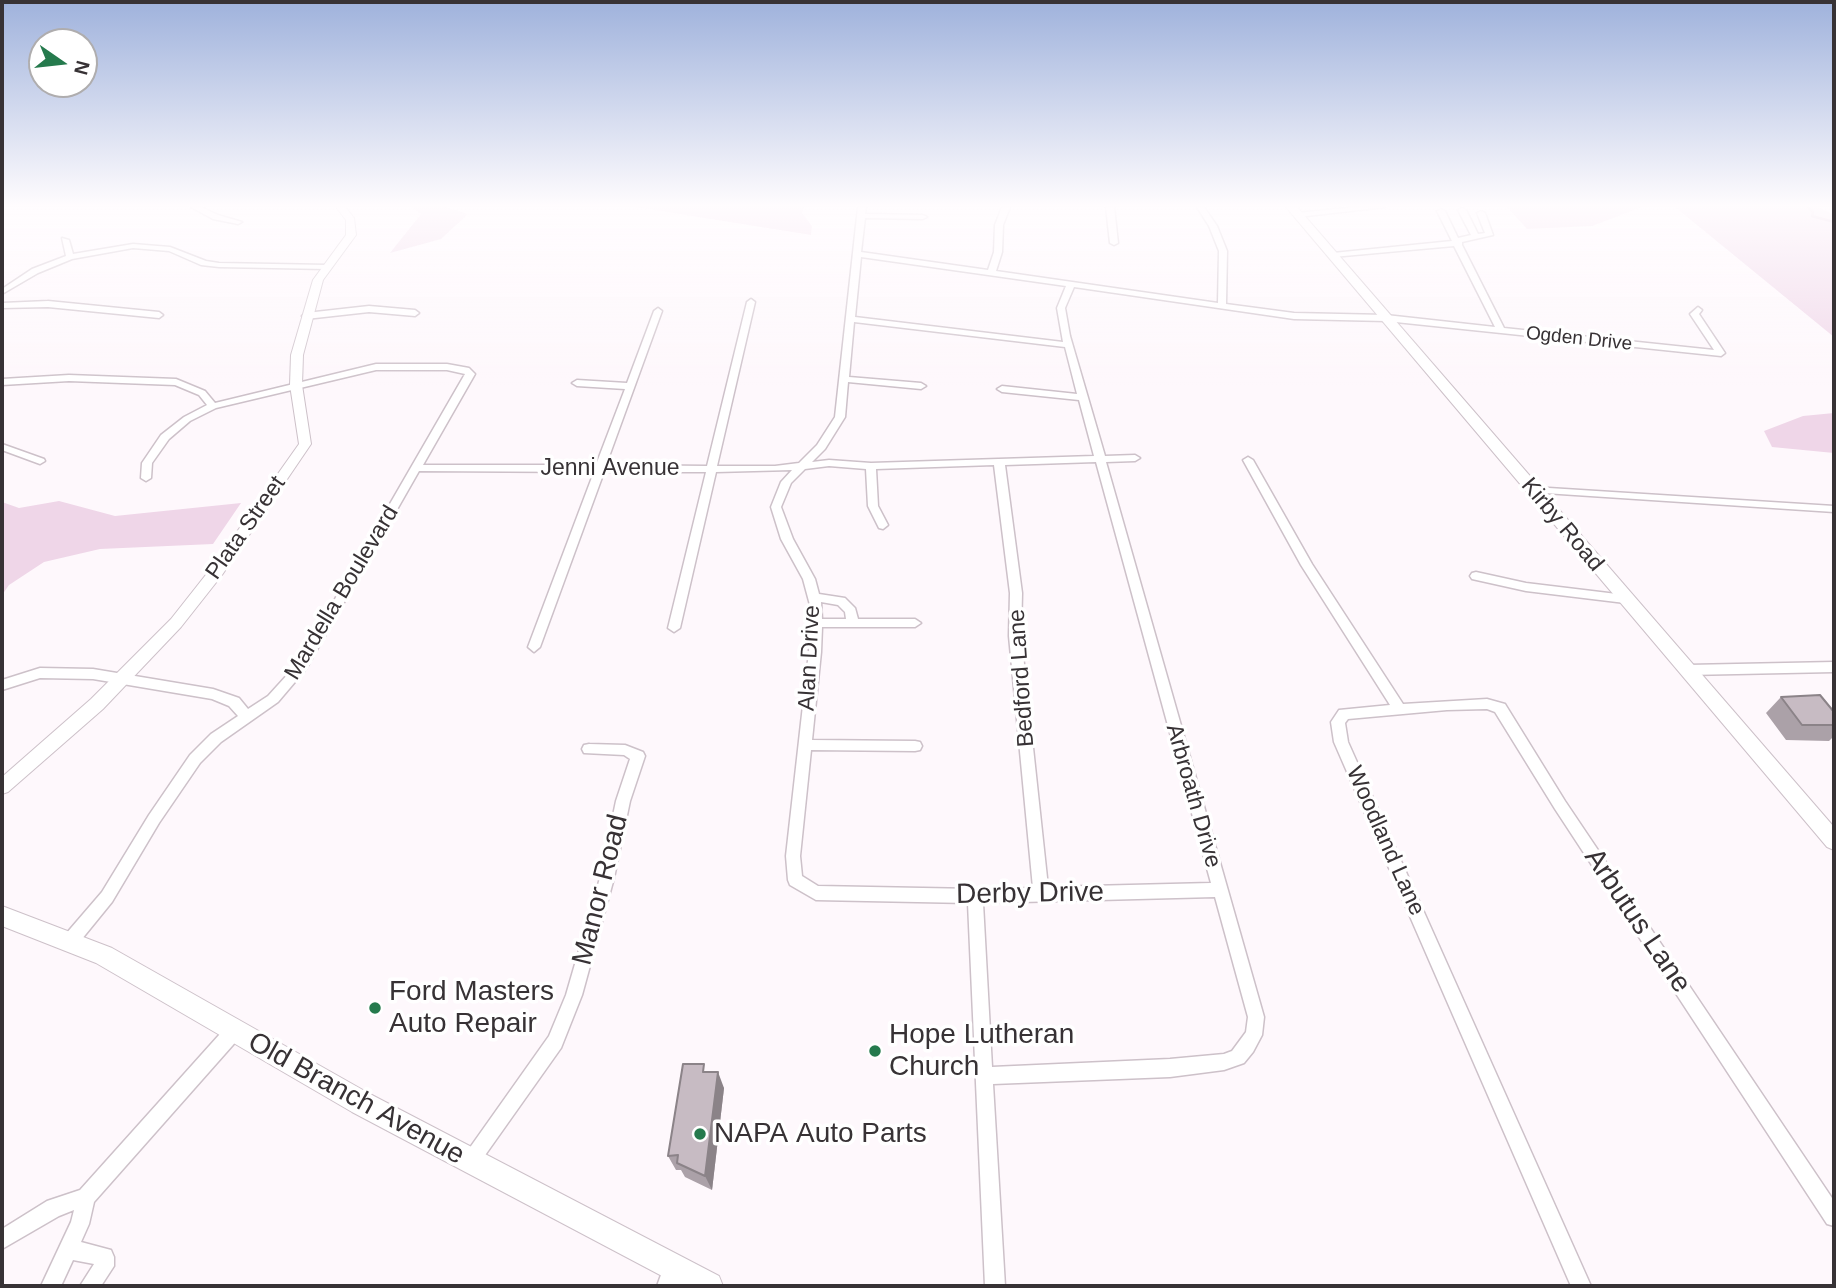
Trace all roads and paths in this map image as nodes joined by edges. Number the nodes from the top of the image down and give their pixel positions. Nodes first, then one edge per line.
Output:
1 (44, 267) edge
2 (327, 267) edge
3 (855, 267) edge
4 (949, 267) edge
5 (993, 267) edge
6 (1223, 267) edge
7 (1344, 267) edge
8 (1470, 267) edge
9 (991, 273) junction
10 (1070, 285) junction
11 (2, 292) edge
12 (751, 302) dead end
13 (2, 306) edge
14 (1222, 306) junction
15 (1698, 310) dead end
16 (658, 311) dead end
17 (415, 313) dead end
18 (159, 314) dead end
19 (306, 316) junction
20 (1386, 318) junction
21 (849, 319) junction
22 (1500, 331) junction
23 (1069, 345) junction
24 (844, 379) junction
25 (2, 382) edge
26 (577, 383) dead end
27 (296, 385) junction
28 (630, 386) junction
29 (921, 386) dead end
30 (1002, 389) dead end
31 (461, 390) joint
32 (1082, 397) junction
33 (213, 405) junction
34 (2, 447) edge
35 (1135, 458) dead end
36 (1099, 459) junction
37 (1248, 460) dead end
38 (40, 461) dead end
39 (999, 462) junction
40 (871, 466) junction
41 (802, 467) junction
42 (417, 468) junction
43 (600, 468) junction
44 (712, 469) junction
45 (146, 478) dead end
46 (1533, 490) junction
47 (1834, 509) edge
48 (883, 525) dead end
49 (1476, 576) dead end
50 (814, 597) junction
51 (1625, 599) junction
52 (817, 623) junction
53 (852, 623) junction
54 (915, 623) dead end
55 (674, 628) dead end
56 (534, 647) dead end
57 (1834, 667) edge
58 (1688, 670) junction
59 (123, 680) junction
60 (2, 685) edge
61 (1399, 708) junction
62 (247, 717) junction
63 (804, 745) junction
64 (915, 746) dead end
65 (589, 749) dead end
66 (2, 787) edge
67 (1834, 841) edge
68 (1219, 890) junction
69 (1041, 894) junction
70 (841, 895) joint
71 (975, 896) junction
72 (2, 916) edge
73 (71, 940) junction
74 (234, 1031) junction
75 (983, 1076) junction
76 (470, 1163) junction
77 (86, 1196) junction
78 (1834, 1217) edge
79 (2, 1240) edge
80 (69, 1249) junction
81 (670, 1277) edge
82 (51, 1286) edge
83 (90, 1286) edge
84 (709, 1286) edge
85 (995, 1286) edge
86 (1581, 1286) edge

1 - 11 street
2 - 19 street, Plata Street
3 - 21 street, Alan Drive
4 - 9 street, Ogden Drive
5 - 9 street
6 - 14 street
7 - 20 main road, Kirby Road
8 - 22 street
9 - 10 street, Ogden Drive
10 - 14 street, Ogden Drive
10 - 23 street, Arbroath Drive
12 - 44 street
13 - 18 street
14 - 20 street, Ogden Drive
15 - 22 street, Ogden Drive
16 - 28 street
17 - 19 street
19 - 27 street, Plata Street
20 - 22 street, Ogden Drive
20 - 46 main road, Kirby Road
21 - 23 street
21 - 24 street, Alan Drive
23 - 32 street, Arbroath Drive
24 - 29 street
24 - 41 street, Alan Drive
25 - 33 street
26 - 28 street
27 - 31 street
27 - 33 street
27 - 59 street, Plata Street
28 - 43 street
30 - 32 street
31 - 42 street, Mardella Boulevard
32 - 36 street, Arbroath Drive
33 - 45 street
34 - 38 street
35 - 36 street, Jenni Avenue
36 - 39 street, Jenni Avenue
36 - 68 street, Arbroath Drive
37 - 61 street
39 - 40 street, Jenni Avenue
39 - 69 street, Bedford Lane
40 - 41 street, Jenni Avenue
40 - 48 street
41 - 44 street, Jenni Avenue
41 - 50 street, Alan Drive
42 - 43 street, Jenni Avenue
42 - 62 street, Mardella Boulevard
43 - 44 street, Jenni Avenue
43 - 56 street
44 - 55 street
46 - 47 street
46 - 51 main road, Kirby Road
49 - 51 street
50 - 52 street, Alan Drive
50 - 53 street
51 - 58 main road, Kirby Road
52 - 53 street
52 - 63 street, Alan Drive
53 - 54 street
57 - 58 street
58 - 67 main road, Kirby Road
59 - 60 street
59 - 62 street
59 - 66 street, Plata Street
61 - 78 street, Arbutus Lane
61 - 86 street, Woodland Lane
62 - 73 street, Mardella Boulevard
63 - 64 street
63 - 70 street, Alan Drive
65 - 76 street, Manor Road
68 - 69 street, Derby Drive
68 - 75 street, Arbroath Drive
69 - 71 street, Derby Drive
70 - 71 street, Derby Drive
71 - 75 street
72 - 73 main road, Old Branch Avenue
73 - 74 main road, Old Branch Avenue
74 - 76 main road, Old Branch Avenue
74 - 77 street
75 - 85 street
76 - 81 main road, Old Branch Avenue
77 - 79 street
77 - 80 street
80 - 82 street
80 - 83 street
81 - 84 main road, Old Branch Avenue

